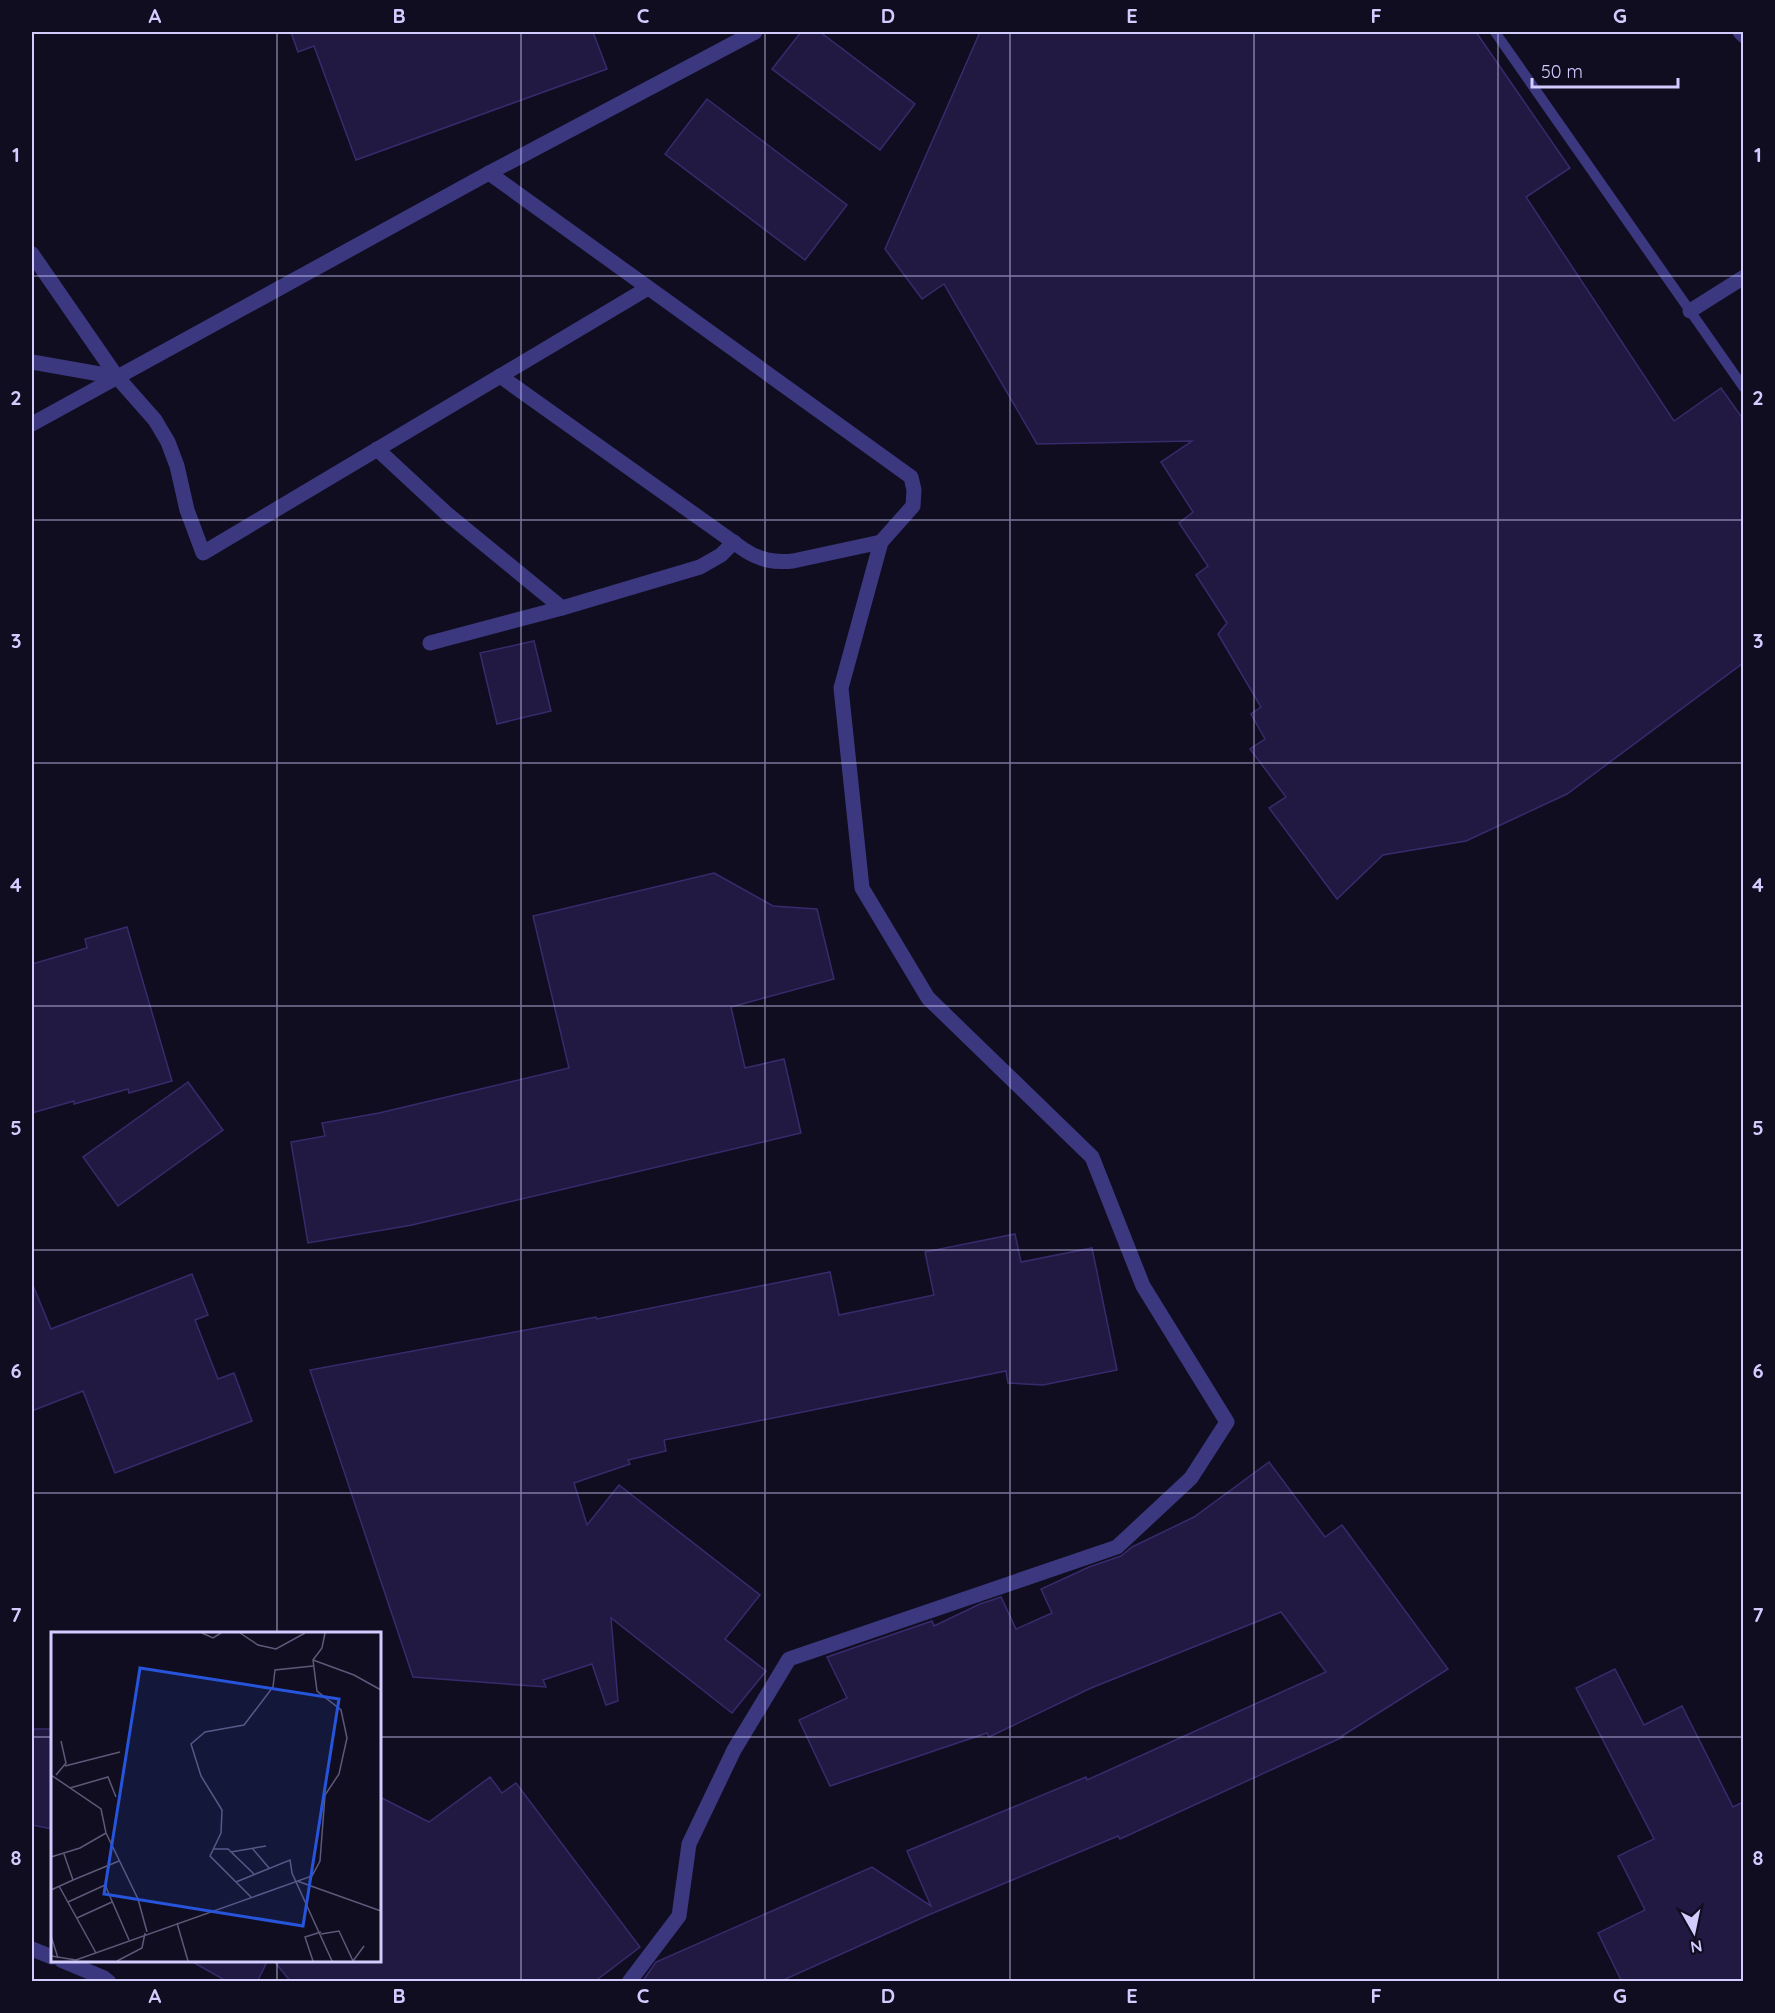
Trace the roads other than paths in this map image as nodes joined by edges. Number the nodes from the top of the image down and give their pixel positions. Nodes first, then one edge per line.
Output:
1 (755, 32) edge
2 (1495, 32) edge
3 (1740, 32) edge
4 (1743, 36) edge
5 (489, 173) junction
6 (32, 254) edge
7 (1743, 277) edge
8 (648, 288) junction
9 (1690, 311) junction
10 (32, 362) edge
11 (500, 376) junction
12 (117, 377) junction
13 (1743, 388) edge
14 (32, 424) edge
15 (377, 449) junction
16 (734, 542) junction
17 (881, 542) junction
18 (562, 608) junction
19 (430, 643) dead end
20 (32, 1949) edge
21 (51, 1957) edge
22 (66, 1962) edge
23 (109, 1982) edge
24 (629, 1982) edge

1 - 5 street
2 - 9 lane
3 - 4 street
5 - 8 street
5 - 12 street
6 - 12 street
7 - 9 street
8 - 11 street
8 - 17 street
9 - 13 lane
10 - 12 street
11 - 15 street
11 - 16 street
12 - 14 street
12 - 15 street
15 - 18 street
16 - 17 street
16 - 18 street
17 - 24 street
18 - 19 street
20 - 21 street
22 - 23 street

